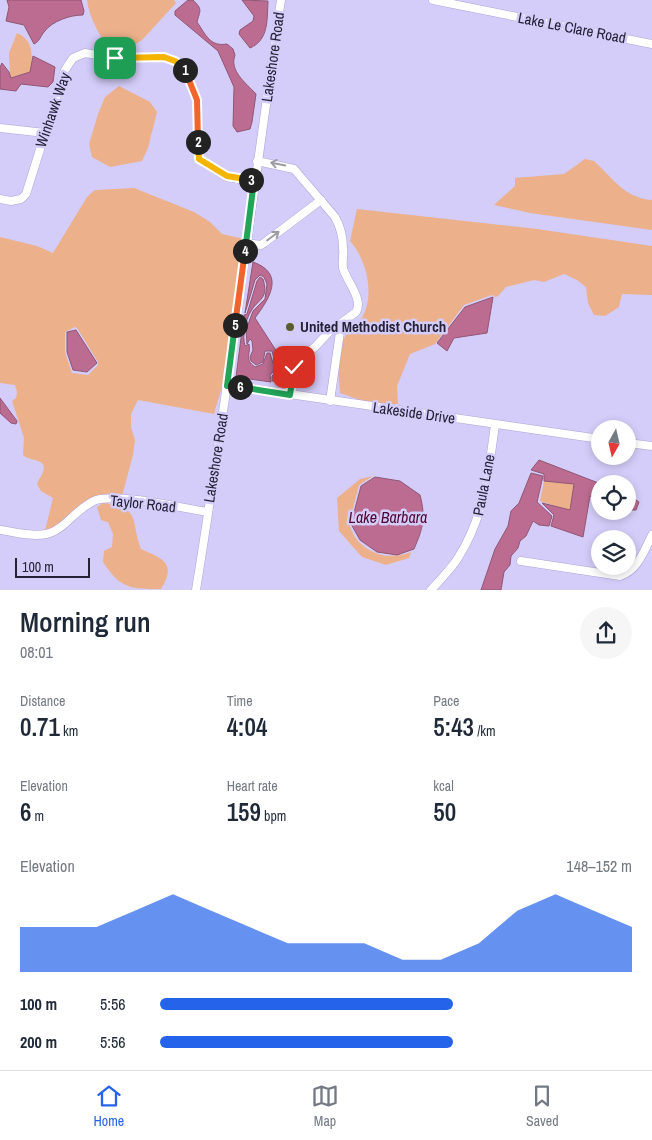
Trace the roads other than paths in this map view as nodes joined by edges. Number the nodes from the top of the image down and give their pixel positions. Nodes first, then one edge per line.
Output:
1 (281, 0) edge
2 (433, 0) edge
3 (652, 44) edge
4 (0, 128) edge
5 (45, 133) junction
6 (257, 161) junction
7 (254, 181) junction
8 (0, 199) edge
9 (321, 200) junction
10 (246, 243) junction
11 (338, 326) junction
12 (227, 386) junction
13 (290, 395) junction
14 (330, 401) junction
15 (495, 425) junction
16 (591, 438) edge
17 (636, 444) edge
18 (652, 446) edge
19 (207, 512) junction
20 (0, 530) edge
21 (652, 536) edge
22 (521, 561) dead end
23 (196, 590) edge
24 (431, 590) edge

1 - 6 street, Lakeshore Road
2 - 3 street, Lake Le Clare Road
4 - 5 street
5 - 7 street, Winhawk Way
5 - 8 street, Winhawk Way
6 - 7 street, Lakeshore Road
9 -> 6 street
7 - 10 street, Lakeshore Road
10 -> 9 street
9 - 11 street
10 - 12 street, Lakeshore Road
11 - 13 street
11 - 14 street
12 - 13 street, Lakeside Drive
12 - 19 street, Lakeshore Road
13 - 14 street, Lakeside Drive
14 - 15 street, Lakeside Drive
15 - 16 street, Lakeside Drive
15 - 24 street, Paula Lane
17 - 18 street
19 - 20 street, Taylor Road
19 - 23 street, Lakeshore Road
21 - 22 street

